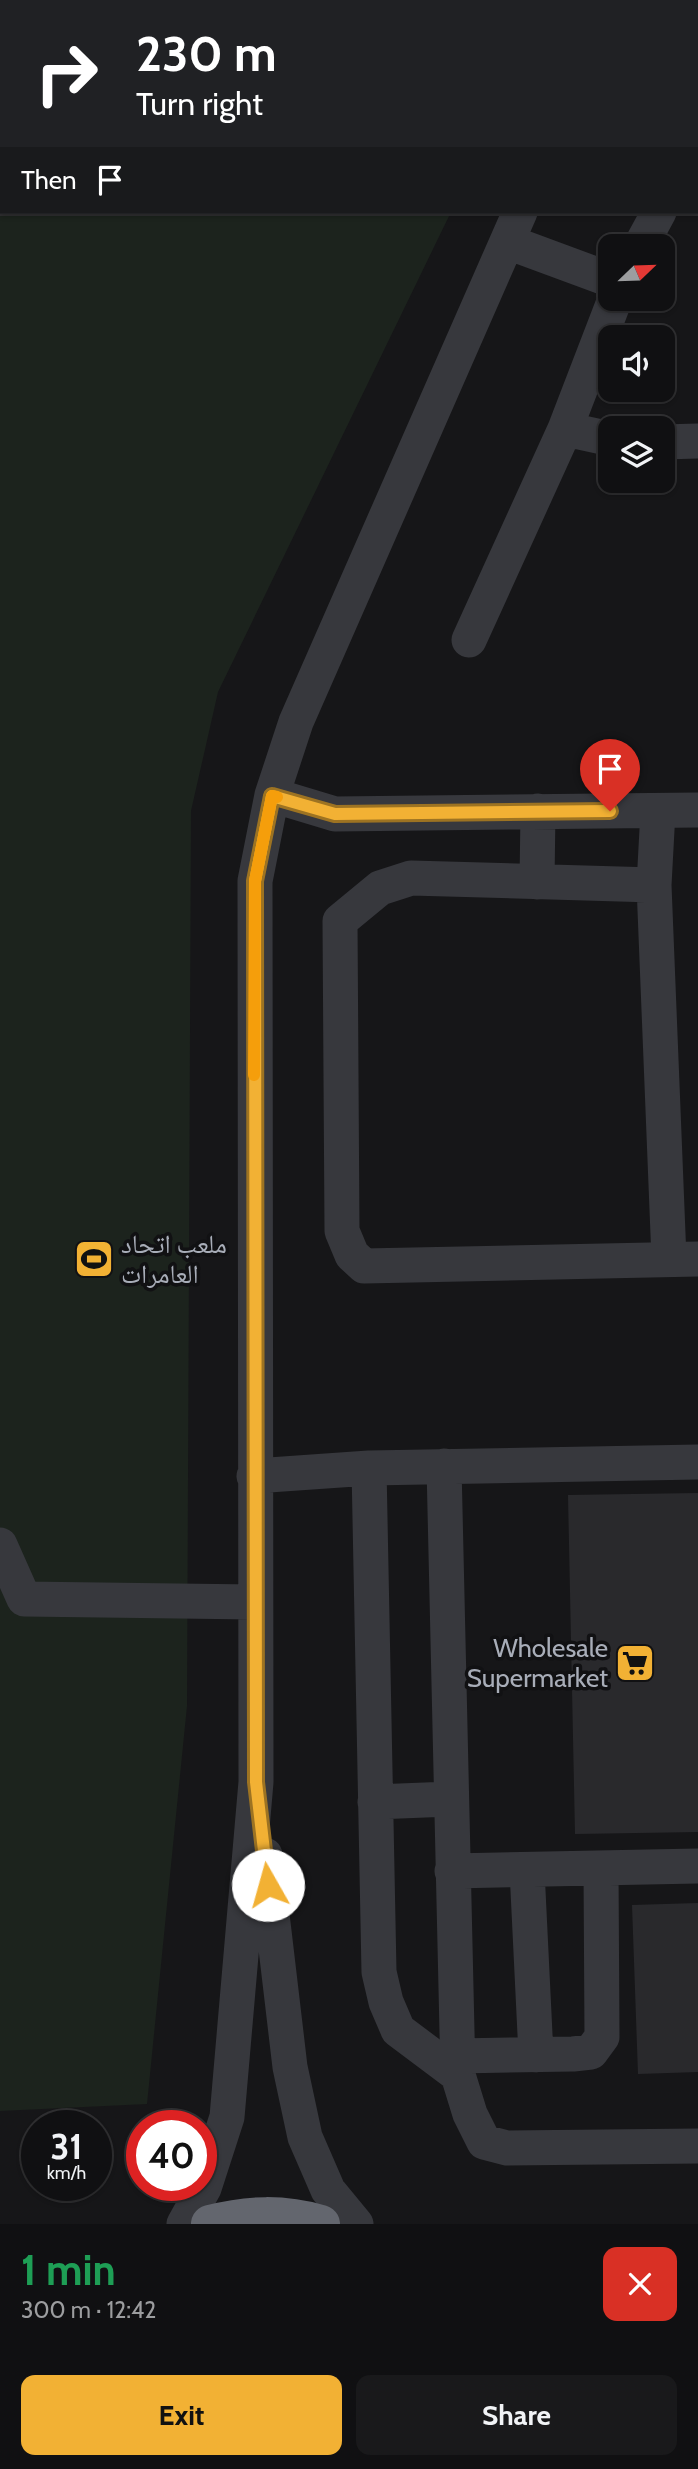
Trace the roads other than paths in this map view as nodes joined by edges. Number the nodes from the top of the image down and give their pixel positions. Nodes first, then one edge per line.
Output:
1 (658, 214) edge
2 (514, 227) edge
3 (647, 234) edge
4 (598, 273) edge
5 (610, 312) edge
6 (565, 429) junction
7 (598, 436) edge
8 (698, 441) edge
9 (675, 442) edge
10 (469, 640) dead end
11 (272, 796) junction
12 (698, 810) edge
13 (538, 811) junction
14 (658, 811) junction
15 (537, 882) junction
16 (654, 885) junction
17 (684, 1259) edge
18 (698, 1462) edge
19 (444, 1466) junction
20 (369, 1468) junction
21 (254, 1476) junction
22 (0, 1545) edge
23 (255, 1602) junction
24 (256, 1782) junction
25 (450, 1799) junction
26 (375, 1802) junction
27 (698, 1866) edge
28 (601, 1868) junction
29 (527, 1870) junction
30 (452, 1871) junction
31 (536, 2055) junction
32 (457, 2065) junction
33 (698, 2146) edge
34 (184, 2224) edge
35 (210, 2224) edge
36 (321, 2224) edge
37 (356, 2224) edge

1 - 3 street
2 - 4 street
2 - 11 street
5 - 6 street
6 - 7 street
6 - 10 street
8 - 9 street
11 - 13 street
11 - 21 street
12 - 14 street
13 - 14 street
13 - 15 street
14 - 16 street
15 - 16 street
15 - 17 street
16 - 17 street
18 - 19 street
19 - 20 street
19 - 25 street
20 - 21 street
20 - 26 street
21 - 23 street
22 - 23 street
23 - 24 street
24 - 34 street
24 - 37 street
25 - 26 street
25 - 30 street
26 - 32 street
27 - 28 street
28 - 29 street
28 - 31 street
29 - 30 street
29 - 31 street
30 - 32 street
31 - 32 street
32 - 33 street
35 - 36 highway

